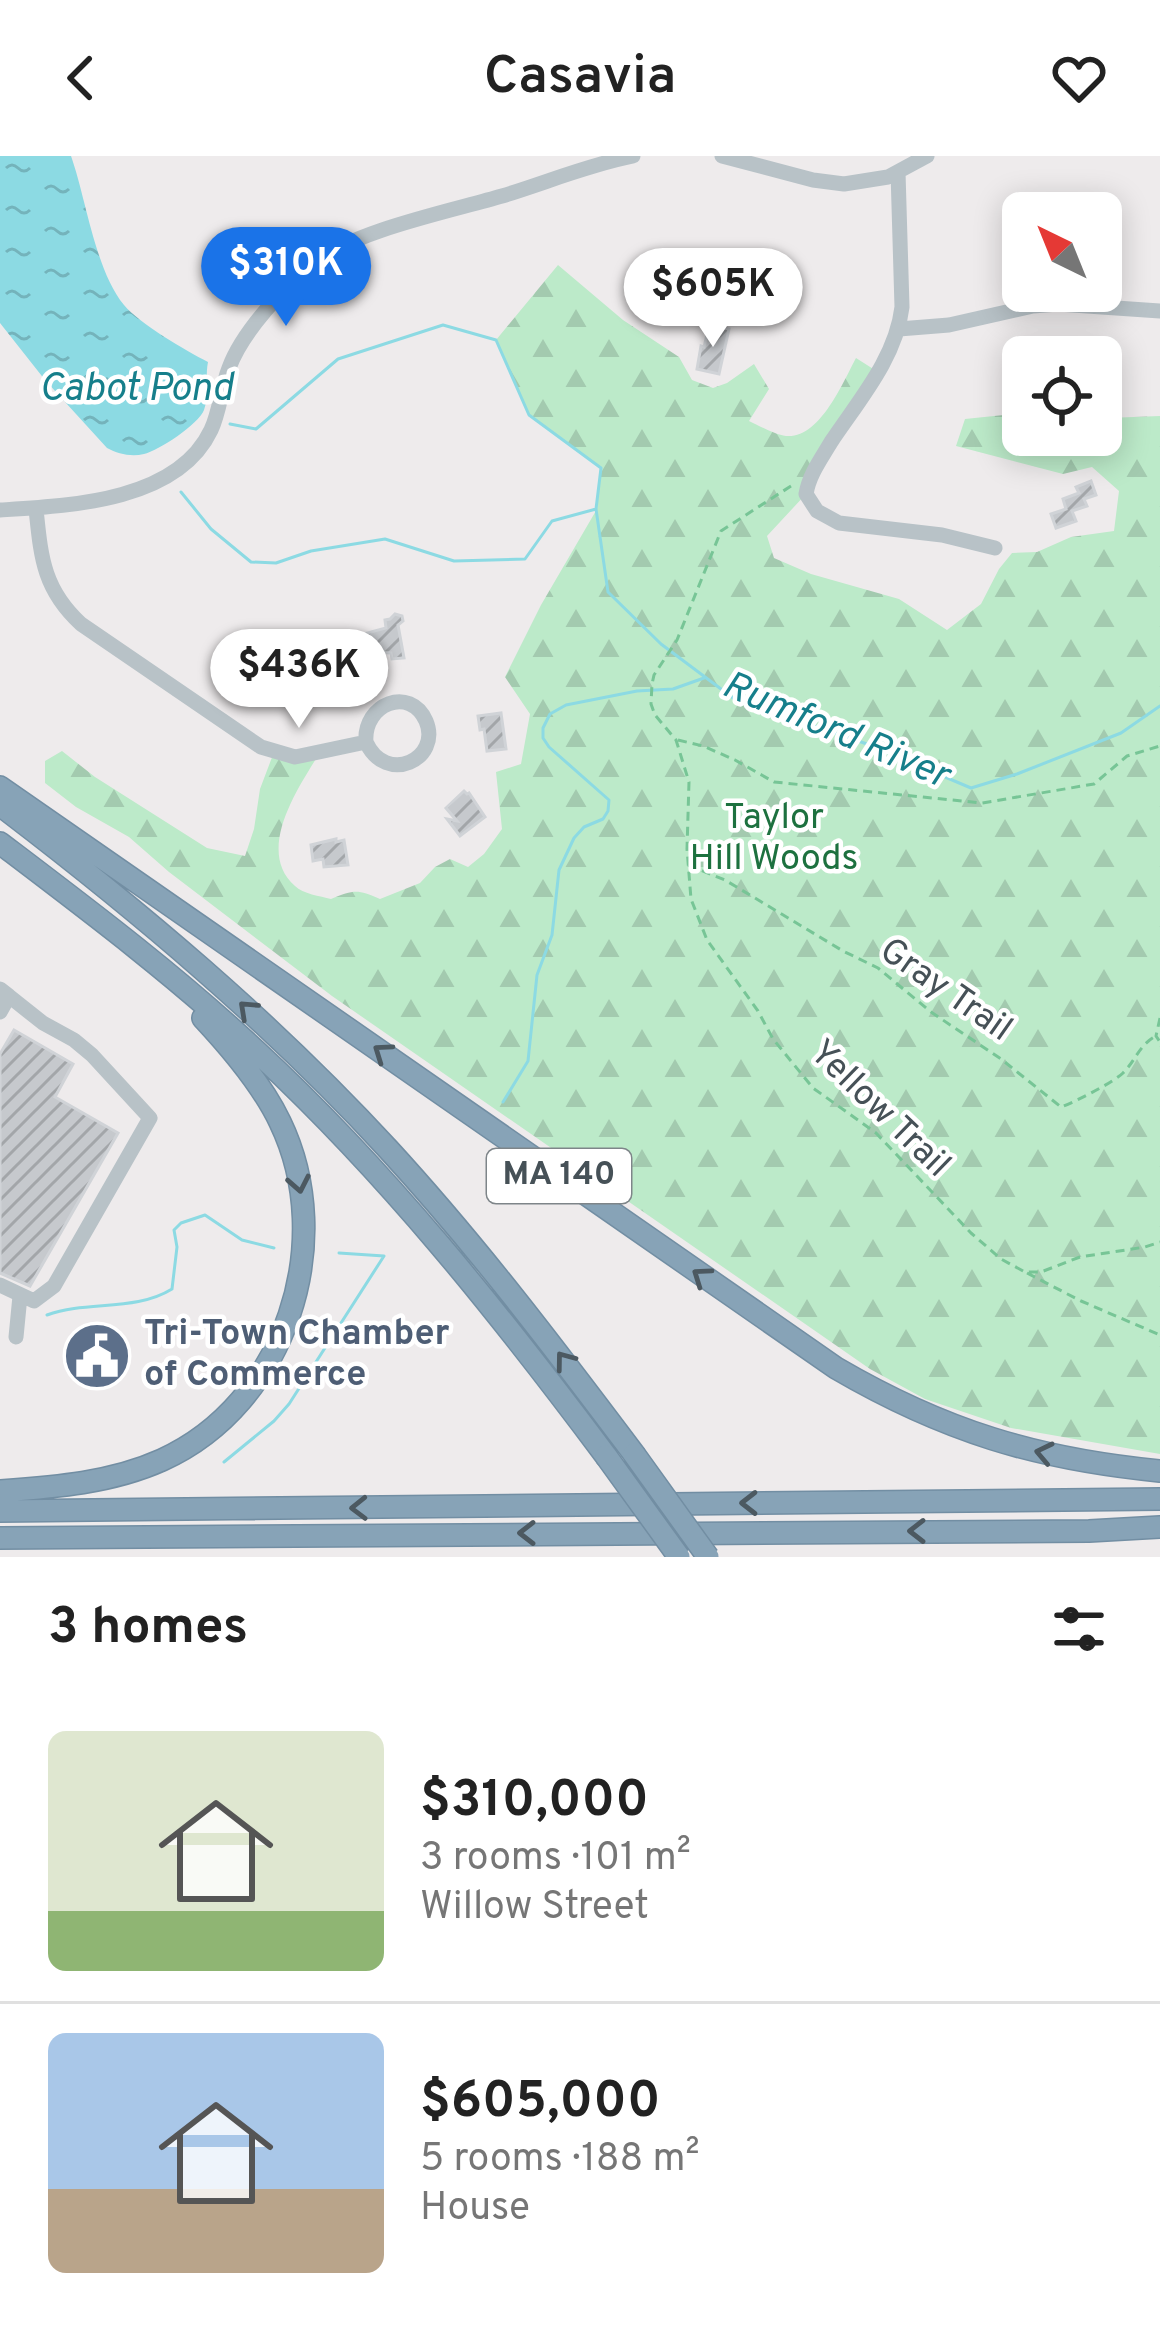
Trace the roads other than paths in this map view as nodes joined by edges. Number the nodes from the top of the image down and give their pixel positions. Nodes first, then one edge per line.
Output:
1 (633, 156) edge
2 (722, 156) edge
3 (927, 156) edge
4 (898, 172) junction
5 (1160, 311) edge
6 (899, 329) junction
7 (36, 509) junction
8 (0, 510) edge
9 (995, 548) dead end
10 (367, 742) junction
11 (0, 787) edge
12 (0, 805) edge
13 (0, 843) edge
14 (140, 952) junction
15 (3, 999) edge
16 (0, 1285) edge
17 (20, 1296) junction
18 (16, 1337) dead end
19 (1160, 1471) edge
20 (0, 1491) edge
21 (1160, 1499) edge
22 (0, 1511) edge
23 (1160, 1527) edge
24 (0, 1538) edge
25 (679, 1557) edge
26 (708, 1557) edge

1 - 7 street
2 - 4 street
3 - 4 street
4 - 6 street
5 - 6 street
6 - 9 street
7 - 8 street
7 - 10 street
10 - 10 street
19 -> 11 highway, MA 140
26 -> 12 highway, bridge
13 - 14 highway
14 -> 20 highway
14 - 25 highway, bridge
15 - 17 street
16 - 17 street
17 - 18 street
21 -> 22 highway
23 -> 24 highway

